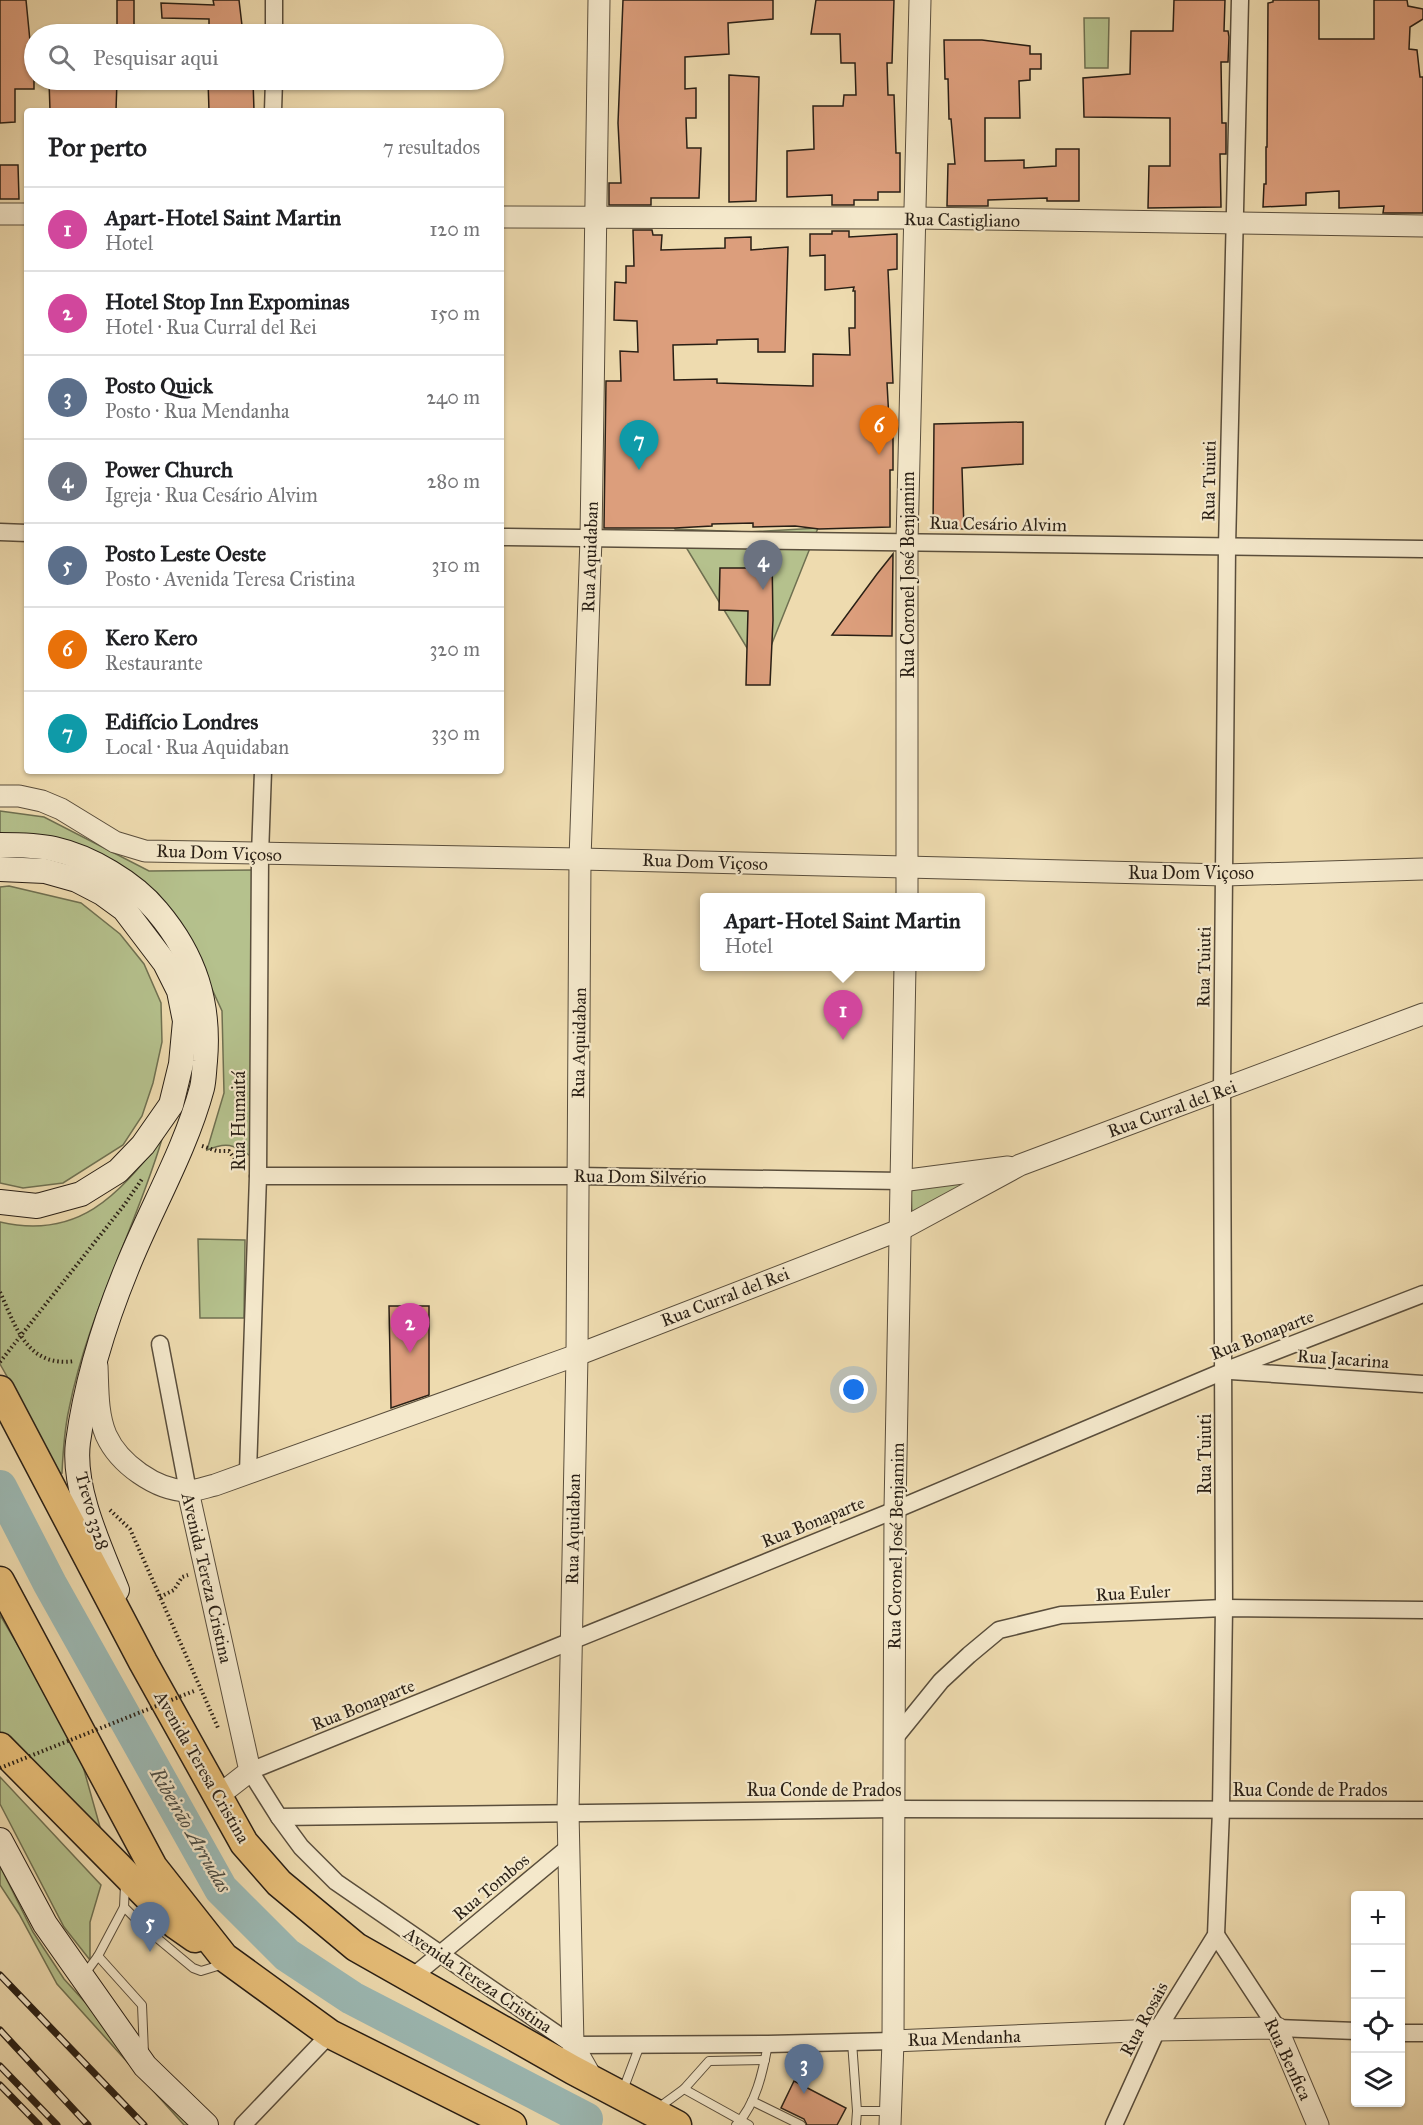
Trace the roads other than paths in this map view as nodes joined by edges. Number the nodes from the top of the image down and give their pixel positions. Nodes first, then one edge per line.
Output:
1 (274, 0) edge
2 (599, 0) edge
3 (920, 0) edge
4 (1240, 0) edge
5 (274, 24) edge
6 (274, 90) edge
7 (273, 108) edge
8 (0, 214) edge
9 (24, 214) edge
10 (504, 217) edge
11 (596, 218) junction
12 (915, 218) junction
13 (1234, 225) junction
14 (1423, 226) edge
15 (0, 532) edge
16 (24, 532) edge
17 (504, 537) edge
18 (591, 537) junction
19 (907, 542) junction
20 (1227, 547) junction
21 (1423, 549) edge
22 (263, 774) edge
23 (0, 796) edge
24 (0, 845) edge
25 (260, 855) junction
26 (580, 859) junction
27 (908, 868) junction
28 (0, 869) edge
29 (1423, 869) edge
30 (1225, 875) junction
31 (907, 893) edge
32 (905, 971) edge
33 (1423, 1014) edge
34 (1222, 1091) junction
35 (1020, 1166) junction
36 (258, 1176) junction
37 (577, 1176) junction
38 (901, 1181) junction
39 (0, 1202) edge
40 (902, 1229) junction
41 (1423, 1294) edge
42 (160, 1344) dead end
43 (577, 1355) junction
44 (89, 1358) junction
45 (1224, 1371) junction
46 (1423, 1384) edge
47 (0, 1390) edge
48 (248, 1472) junction
49 (188, 1491) junction
50 (896, 1510) junction
51 (0, 1581) edge
52 (1224, 1608) junction
53 (1423, 1610) edge
54 (571, 1642) junction
55 (143, 1662) junction
56 (894, 1739) junction
57 (85, 1742) junction
58 (0, 1747) edge
59 (250, 1771) junction
60 (218, 1796) junction
61 (893, 1809) junction
62 (1221, 1809) junction
63 (1423, 1809) edge
64 (568, 1812) junction
65 (279, 1817) junction
66 (0, 1840) edge
67 (569, 1847) junction
68 (126, 1875) junction
69 (124, 1907) junction
70 (152, 1919) junction
71 (1216, 1935) junction
72 (440, 1955) junction
73 (98, 1956) junction
74 (227, 1959) junction
75 (81, 1978) junction
76 (410, 1979) junction
77 (1277, 2028) junction
78 (1156, 2030) junction
79 (1351, 2031) edge
80 (1405, 2033) edge
81 (1423, 2033) edge
82 (330, 2034) junction
83 (892, 2041) junction
84 (852, 2042) junction
85 (573, 2045) junction
86 (640, 2045) junction
87 (766, 2052) junction
88 (145, 2066) junction
89 (593, 2080) junction
90 (684, 2089) junction
91 (621, 2095) junction
92 (752, 2101) junction
93 (857, 2111) junction
94 (890, 2118) edge
95 (665, 2119) edge
96 (738, 2122) edge
97 (206, 2125) edge
98 (243, 2125) edge
99 (512, 2125) edge
100 (749, 2125) edge
101 (801, 2125) edge
102 (856, 2125) edge
103 (1114, 2125) edge
104 (1318, 2125) edge

1 - 5 street
2 - 11 street, Rua Aquidaban
3 - 12 street, Rua Coronel José Benjamim
4 - 13 street, Rua Tuiuti
6 - 7 street
8 - 9 street
10 - 11 street, Rua Castigliano
11 - 12 street, Rua Castigliano
11 - 18 street, Rua Aquidaban
12 - 13 street, Rua Castigliano
12 - 19 street, Rua Coronel José Benjamim
13 - 14 street, Rua Castigliano
13 - 20 street, Rua Tuiuti
15 - 16 street
17 - 18 street, Rua Cesário Alvim
18 - 19 street, Rua Cesário Alvim
18 - 26 street, Rua Aquidaban
19 - 20 street, Rua Cesário Alvim
19 - 27 street, Rua Coronel José Benjamim
20 - 21 street, Rua Cesário Alvim
20 - 30 street, Rua Tuiuti
22 - 25 street, Rua Humaitá
23 - 25 street, Rua Dom Viçoso
24 - 44 main road, Trevo 3328
25 - 26 street, Rua Dom Viçoso
25 - 36 street, Rua Humaitá
26 - 27 street, Rua Dom Viçoso
26 - 37 street, Rua Aquidaban
27 - 30 street, Rua Dom Viçoso
27 - 31 street, Rua Coronel José Benjamim
28 - 39 main road
29 - 30 street, Rua Dom Viçoso
30 - 34 street, Rua Tuiuti
32 - 38 street, Rua Coronel José Benjamim
33 - 34 street, Rua Curral del Rei
34 - 35 street, Rua Curral del Rei
34 - 45 street, Rua Tuiuti
35 - 38 street, Rua Dom Silvério
35 - 40 street, Rua Curral del Rei
36 - 37 street, Rua Dom Silvério
36 - 48 street, Rua Humaitá
37 - 38 street, Rua Dom Silvério
37 - 43 street, Rua Aquidaban
38 - 40 street, Rua Coronel José Benjamim
40 - 43 street, Rua Curral del Rei
40 - 50 street, Rua Coronel José Benjamim
41 - 45 street, Rua Bonaparte
42 - 49 street, Avenida Tereza Cristina
43 - 48 street, Rua Curral del Rei
43 - 54 street, Rua Aquidaban
44 - 49 street, Rua Curral del Rei
44 - 55 main road, Trevo 3328
45 - 46 street, Rua Jacarina
45 - 50 street, Rua Bonaparte
45 - 52 street, Rua Tuiuti
47 - 55 highway, Avenida Teresa Cristina
48 - 49 street, Rua Curral del Rei
49 - 59 street, Avenida Tereza Cristina
50 - 54 street, Rua Bonaparte
50 - 56 street, Rua Coronel José Benjamim
51 - 57 highway
52 - 53 street, Rua Euler
52 - 56 street, Rua Euler
52 - 62 street, Rua Tuiuti
54 - 59 street, Rua Bonaparte
54 - 64 street, Rua Aquidaban
55 - 60 highway, Avenida Teresa Cristina
56 - 61 street, Rua Coronel José Benjamim
57 - 68 highway
57 - 74 highway
58 - 68 highway
59 - 60 street
59 - 65 street
60 - 76 highway, Avenida Teresa Cristina
61 - 62 street, Rua Conde de Prados
61 - 64 street, Rua Conde de Prados
61 - 83 street, Rua Coronel José Benjamim
62 - 63 street, Rua Conde de Prados
62 - 71 street, Rua Tuiuti
64 - 65 street, Rua Conde de Prados
64 - 67 street, Rua Aquidaban
65 - 72 street, Avenida Tereza Cristina
66 - 75 main road
67 - 72 street, Rua Tombos
67 - 85 street, Rua Aquidaban
68 - 69 lane
68 - 70 highway
69 - 70 lane
69 - 73 lane
70 - 74 highway
71 - 77 street, Rua Benfica
71 - 78 street, Rua Rosais
72 - 76 street, Rua Tombos
72 - 85 street, Avenida Tereza Cristina
73 - 75 lane
73 - 88 lane
74 - 82 highway
75 - 88 main road
76 - 89 highway, Avenida Teresa Cristina
77 - 78 street, Rua Mendanha
77 - 79 street, Rua Mendanha
77 - 104 street, Rua Benfica
78 - 83 street, Rua Mendanha
78 - 103 street, Rua Rosais
80 - 81 street
82 - 98 street
82 - 99 highway
83 - 84 street, Rua Mendanha
83 - 94 street, Rua Coronel José Benjamim
84 - 87 street, Rua Mendanha
84 - 93 lane
85 - 86 street, Rua Mendanha
85 - 89 street, Rua Aquidaban
86 - 87 street, Rua Mendanha
86 - 91 lane
87 - 90 lane
87 - 92 lane
88 - 97 main road
89 - 91 highway, Avenida Teresa Cristina
90 - 95 lane
90 - 96 lane
91 - 95 highway, Avenida Teresa Cristina
92 - 96 lane
92 - 101 lane
93 - 94 lane
93 - 102 lane
96 - 100 lane

